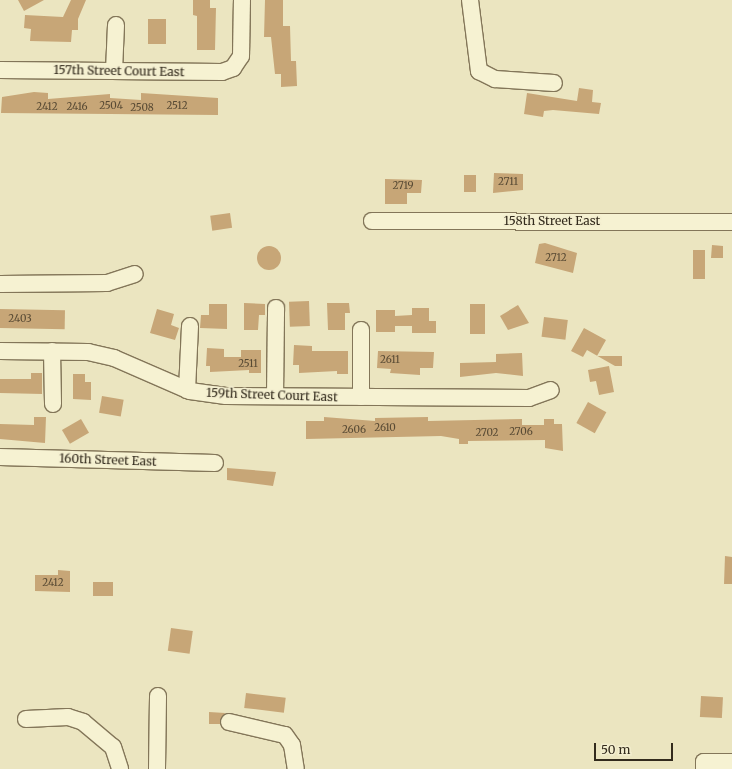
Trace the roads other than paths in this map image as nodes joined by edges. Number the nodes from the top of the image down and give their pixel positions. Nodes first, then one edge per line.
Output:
1 (242, 0) edge
2 (470, 0) edge
3 (116, 25) dead end
4 (0, 70) edge
5 (114, 71) junction
6 (554, 83) dead end
7 (372, 221) dead end
8 (732, 222) edge
9 (135, 274) dead end
10 (0, 284) edge
11 (276, 308) dead end
12 (190, 326) dead end
13 (361, 330) dead end
14 (0, 351) edge
15 (52, 352) junction
16 (187, 390) junction
17 (551, 390) dead end
18 (275, 396) junction
19 (361, 397) junction
20 (54, 404) dead end
21 (0, 457) edge
22 (215, 463) dead end
23 (158, 696) dead end
24 (26, 719) dead end
25 (229, 722) dead end
26 (732, 762) edge
27 (704, 765) edge
28 (120, 769) edge
29 (157, 769) edge
30 (296, 769) edge

1 - 5 street, 157th Street Court East
2 - 6 street
3 - 5 street
4 - 5 street, 157th Street Court East
7 - 8 street, 158th Street East
9 - 10 street
11 - 18 street
12 - 16 street
13 - 19 street
14 - 15 street, 159th Street Court East
15 - 16 street, 159th Street Court East
15 - 20 street
16 - 18 street, 159th Street Court East
17 - 19 street, 159th Street Court East
18 - 19 street, 159th Street Court East
21 - 22 street, 160th Street East
23 - 29 street
24 - 28 street
25 - 30 street
26 - 27 street

